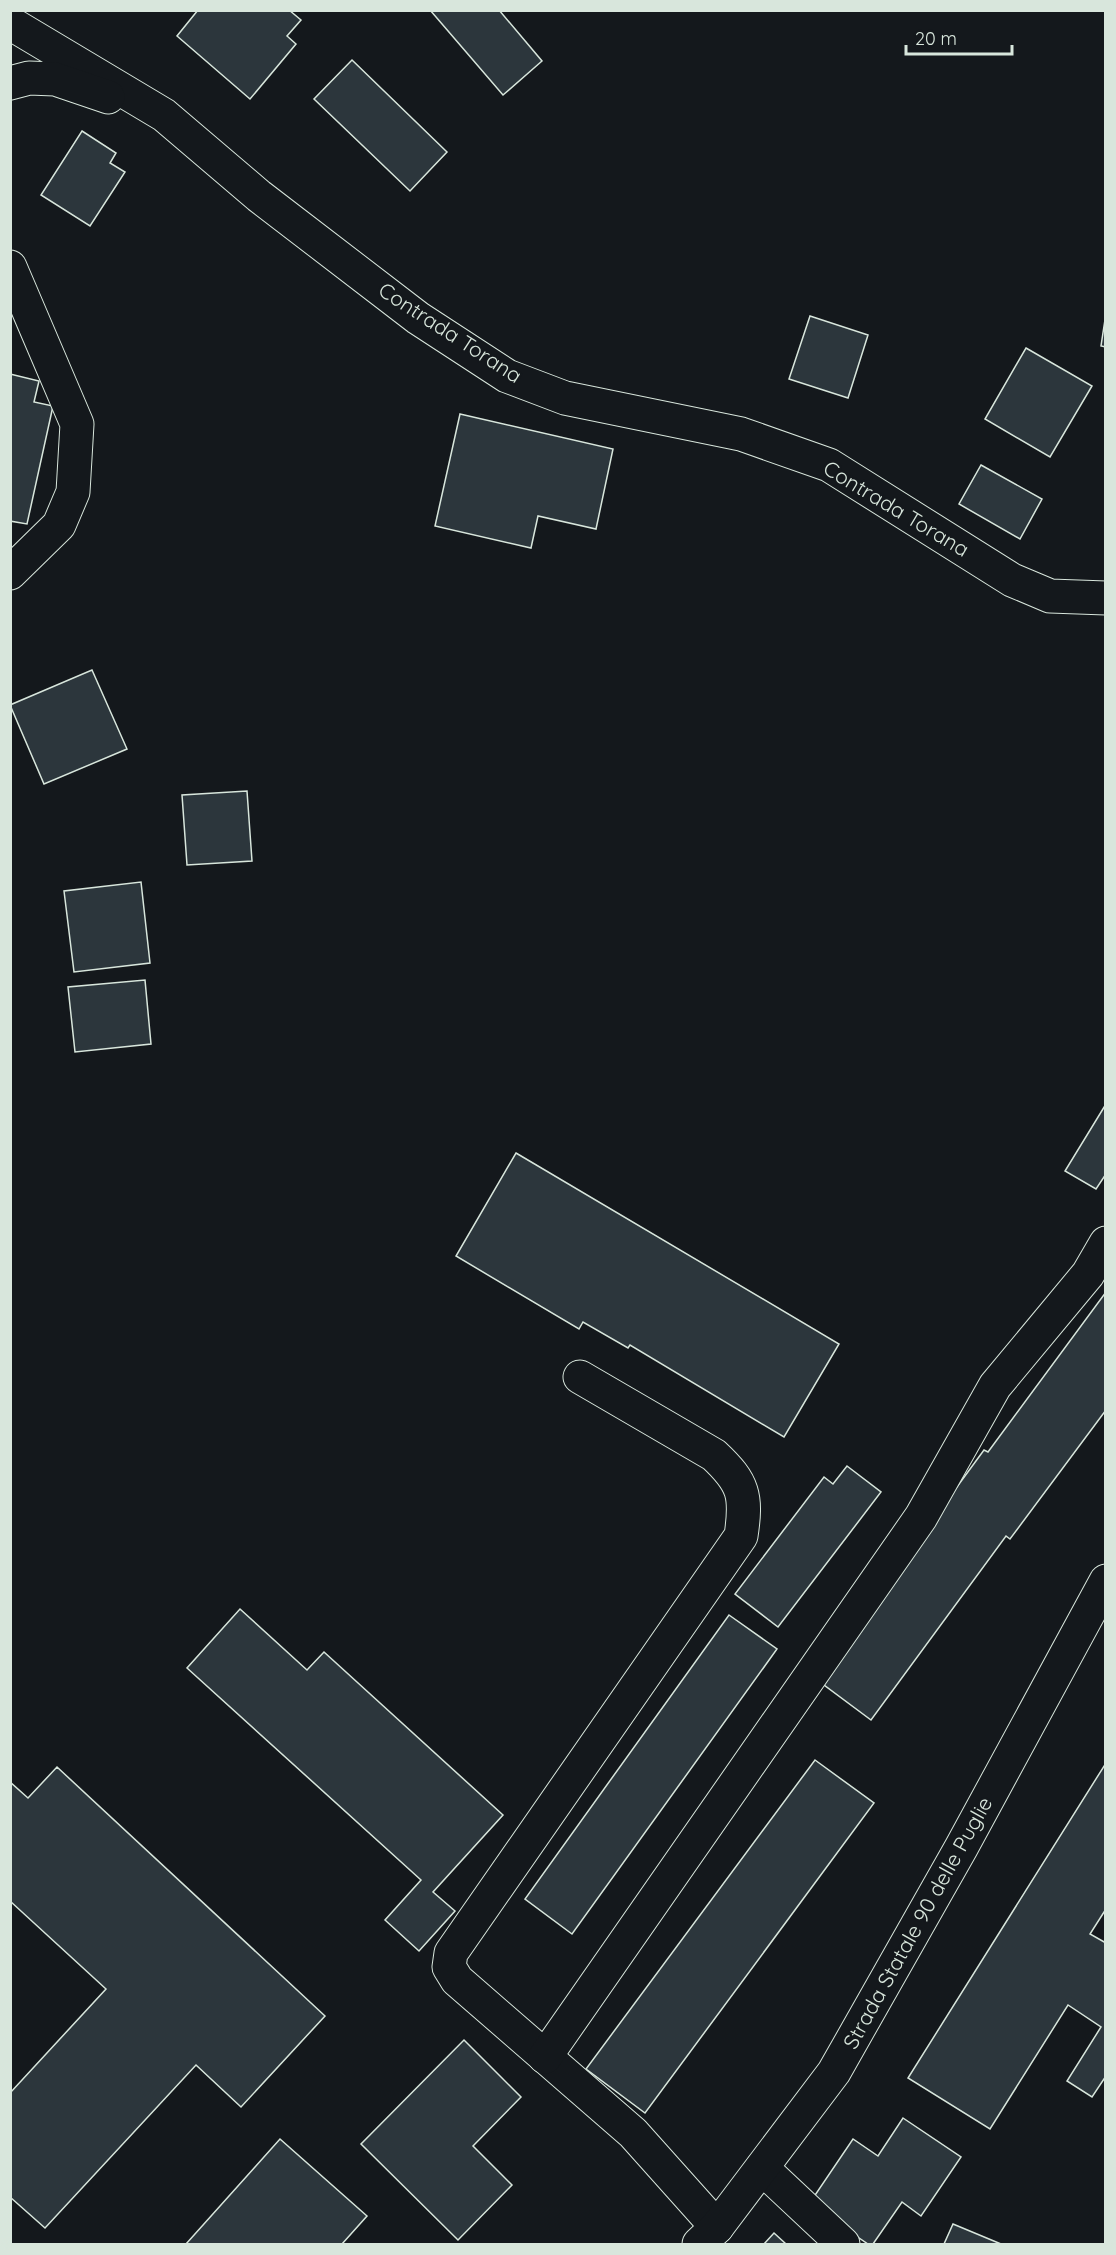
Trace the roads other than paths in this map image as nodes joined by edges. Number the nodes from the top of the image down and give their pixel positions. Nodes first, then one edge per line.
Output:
1 (10, 23) edge
2 (10, 83) edge
3 (164, 115) junction
4 (10, 267) edge
5 (10, 573) edge
6 (1106, 598) edge
7 (1106, 1243) edge
8 (580, 1377) dead end
9 (1106, 1581) edge
10 (545, 2057) junction
11 (762, 2168) junction
12 (708, 2236) edge
13 (843, 2244) edge

1 - 3 street, Contrada Torana
2 - 3 street
3 - 6 street, Contrada Torana
4 - 5 street
7 - 10 street
8 - 10 street
9 - 11 street, Strada Statale 90 delle Puglie
10 - 12 street
11 - 12 street, Strada Statale 90 delle Puglie
11 - 13 street

